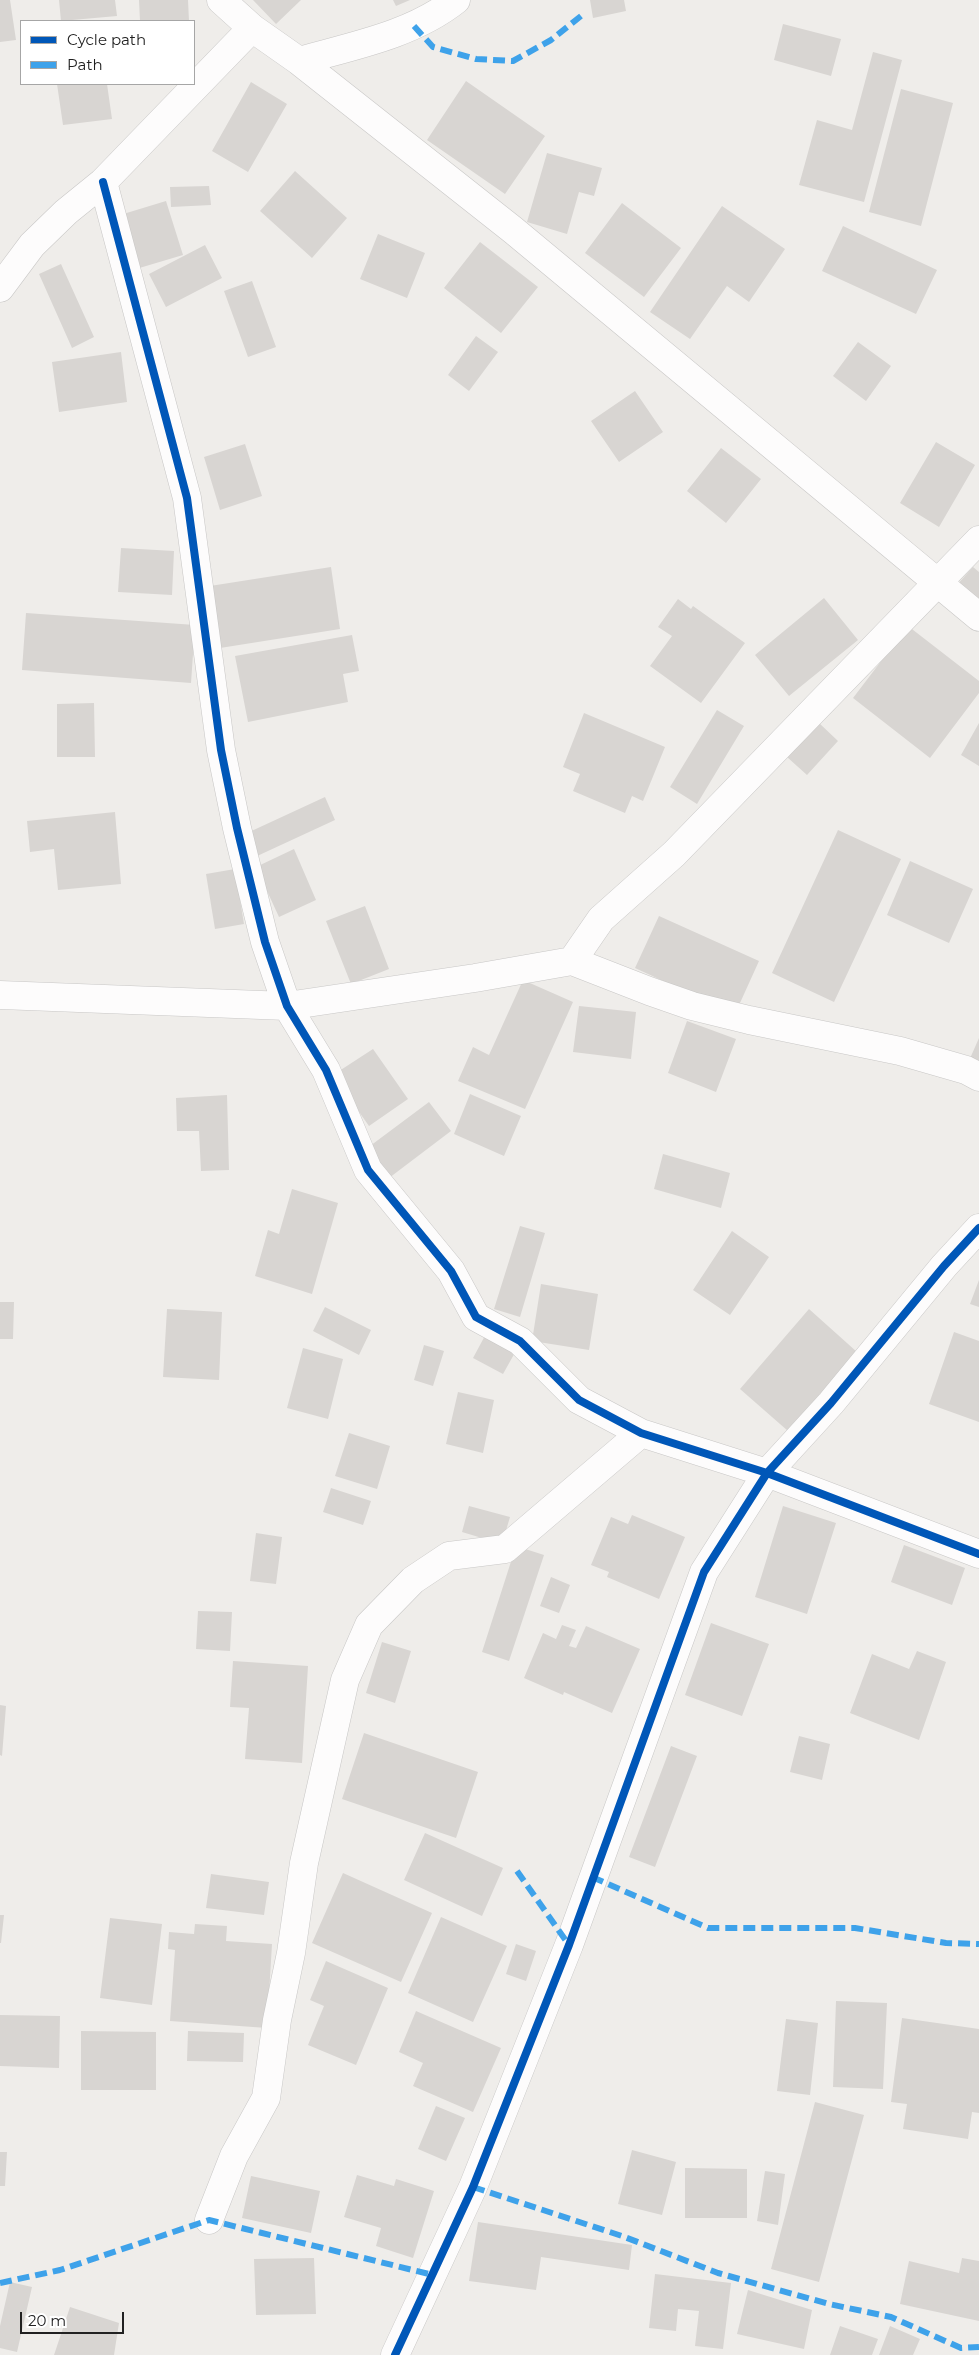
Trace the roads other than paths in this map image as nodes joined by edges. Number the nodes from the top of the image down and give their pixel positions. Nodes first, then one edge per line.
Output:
1 (221, 0) edge
2 (456, 0) edge
3 (252, 28) junction
4 (299, 61) junction
5 (103, 182) junction
6 (0, 288) edge
7 (979, 540) edge
8 (939, 583) junction
9 (979, 617) edge
10 (572, 961) junction
11 (0, 995) edge
12 (288, 1006) junction
13 (979, 1077) edge
14 (979, 1228) edge
15 (641, 1433) junction
16 (767, 1473) junction
17 (979, 1554) edge
18 (209, 2220) dead end
19 (395, 2355) edge

1 - 3 street
2 - 4 street
3 - 4 street
3 - 5 street
4 - 8 street
5 - 6 street
5 - 12 street
7 - 8 street
8 - 9 street
8 - 10 street
10 - 12 street
10 - 13 street
11 - 12 street
12 - 15 street
14 - 16 street
15 - 16 street
15 - 18 street
16 - 17 street
16 - 19 street

